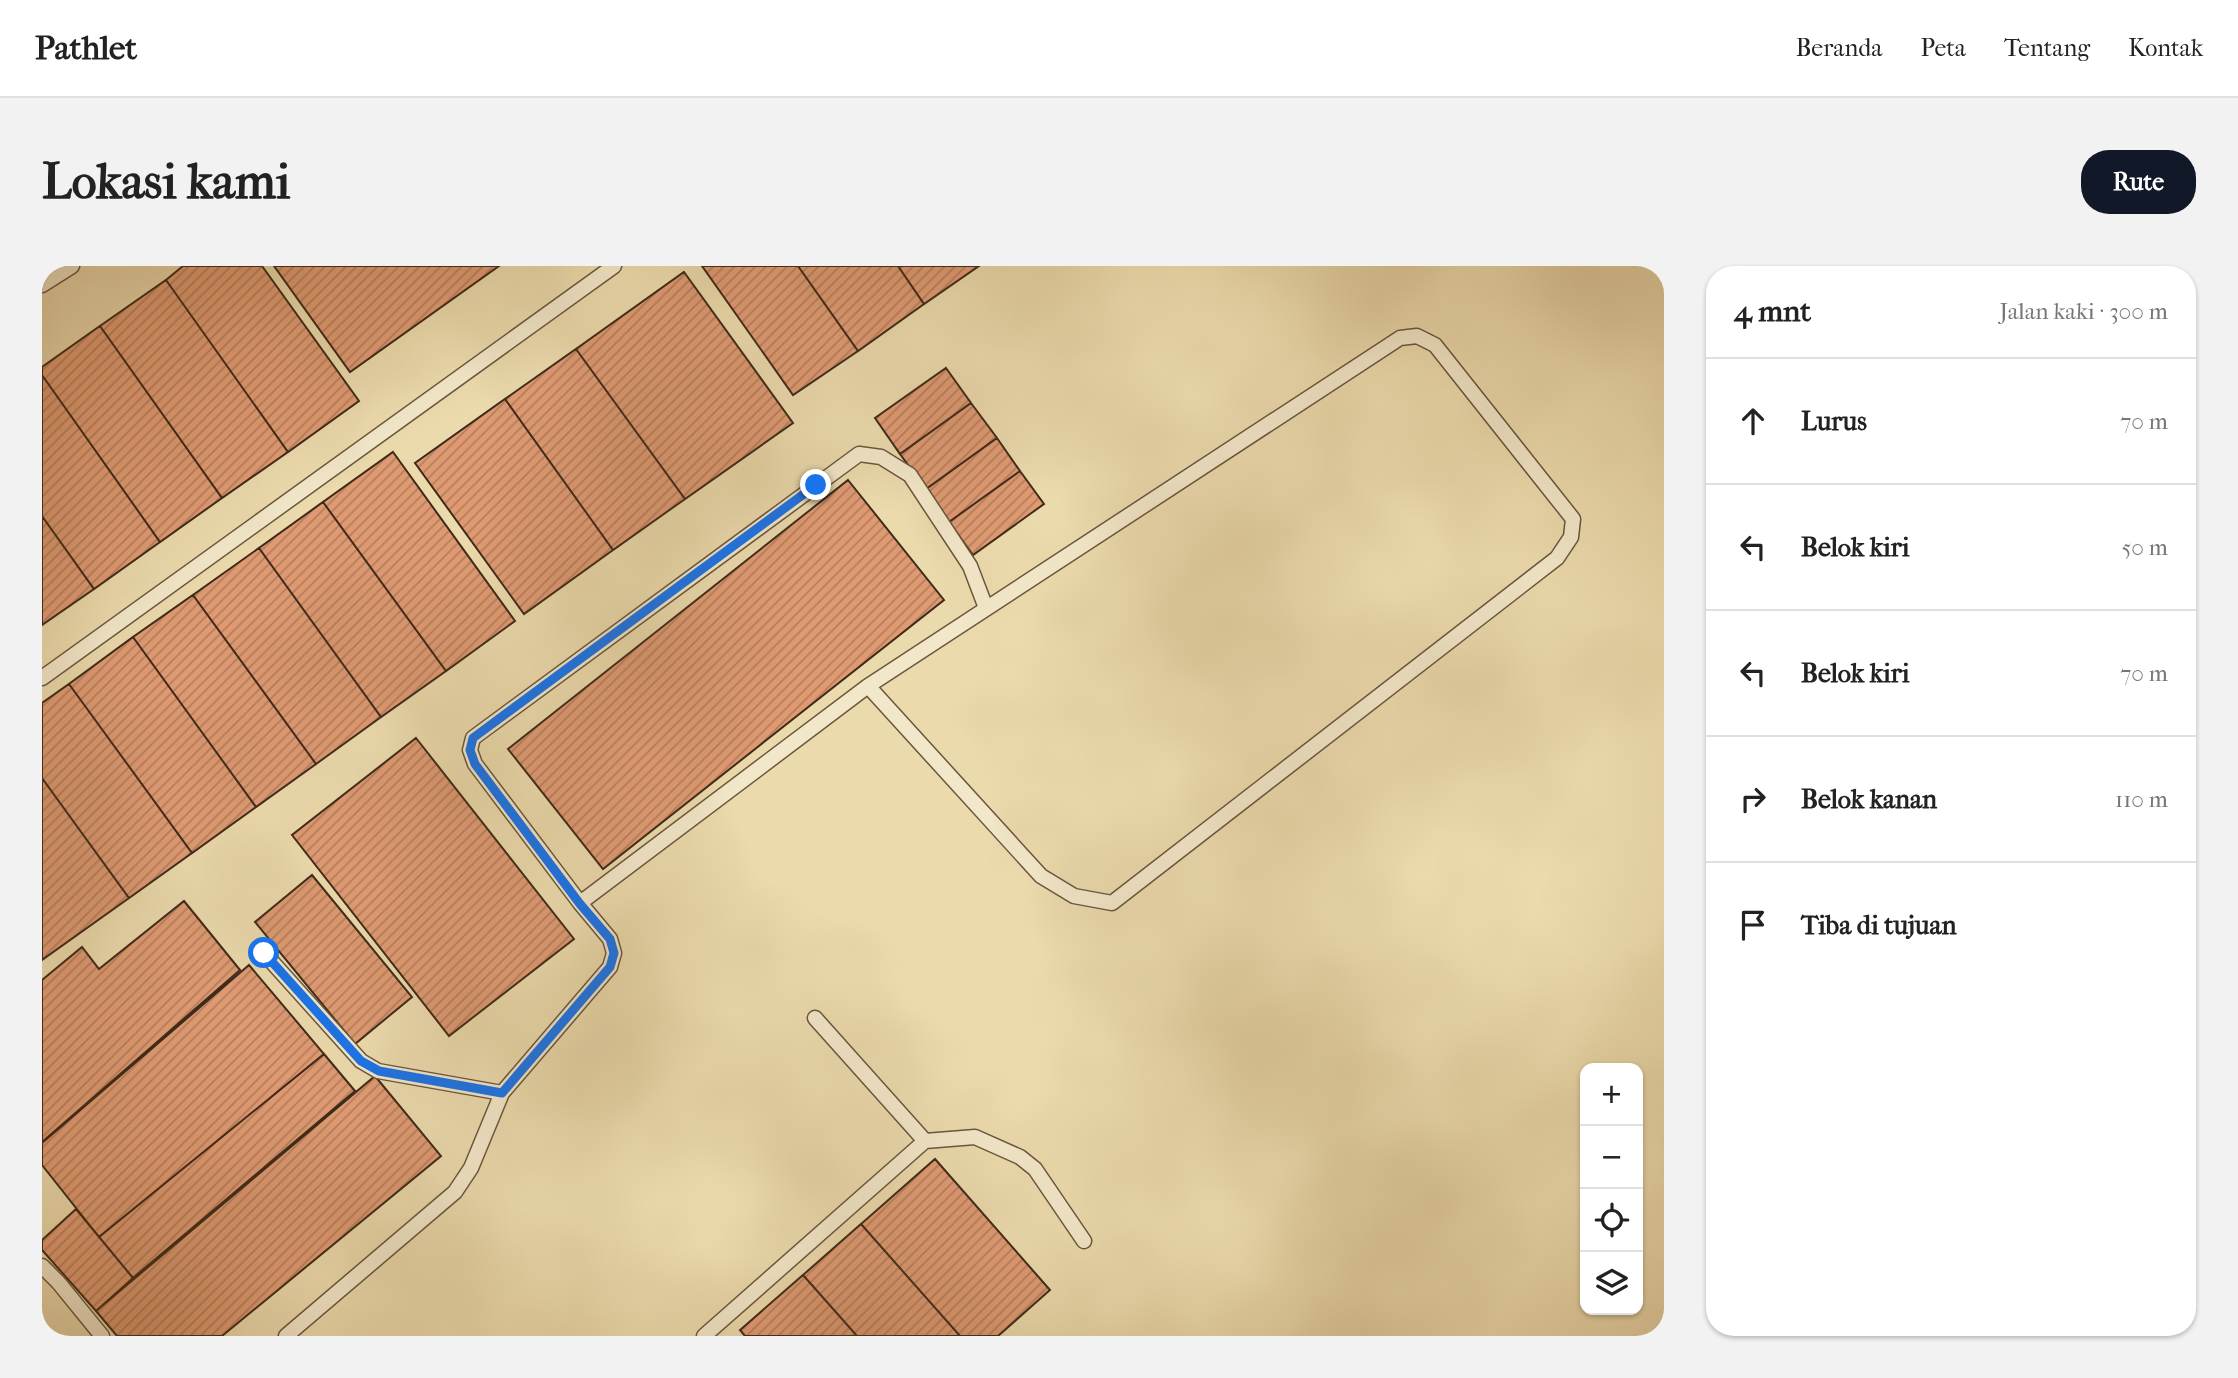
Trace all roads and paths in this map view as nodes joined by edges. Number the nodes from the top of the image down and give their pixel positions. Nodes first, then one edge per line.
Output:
1 (72, 266) edge
2 (614, 266) edge
3 (42, 285) edge
4 (986, 608) junction
5 (42, 678) edge
6 (868, 685) junction
7 (580, 904) junction
8 (264, 953) dead end
9 (815, 1018) dead end
10 (502, 1093) junction
11 (925, 1141) junction
12 (1084, 1241) dead end
13 (42, 1266) edge
14 (102, 1336) edge
15 (286, 1336) edge
16 (704, 1336) edge

1 - 3 lane
2 - 5 lane
4 - 6 lane
4 - 6 lane
4 - 7 lane
6 - 7 lane
7 - 10 lane
8 - 10 lane
9 - 11 lane
10 - 15 lane
11 - 12 lane
11 - 16 lane
13 - 14 lane

